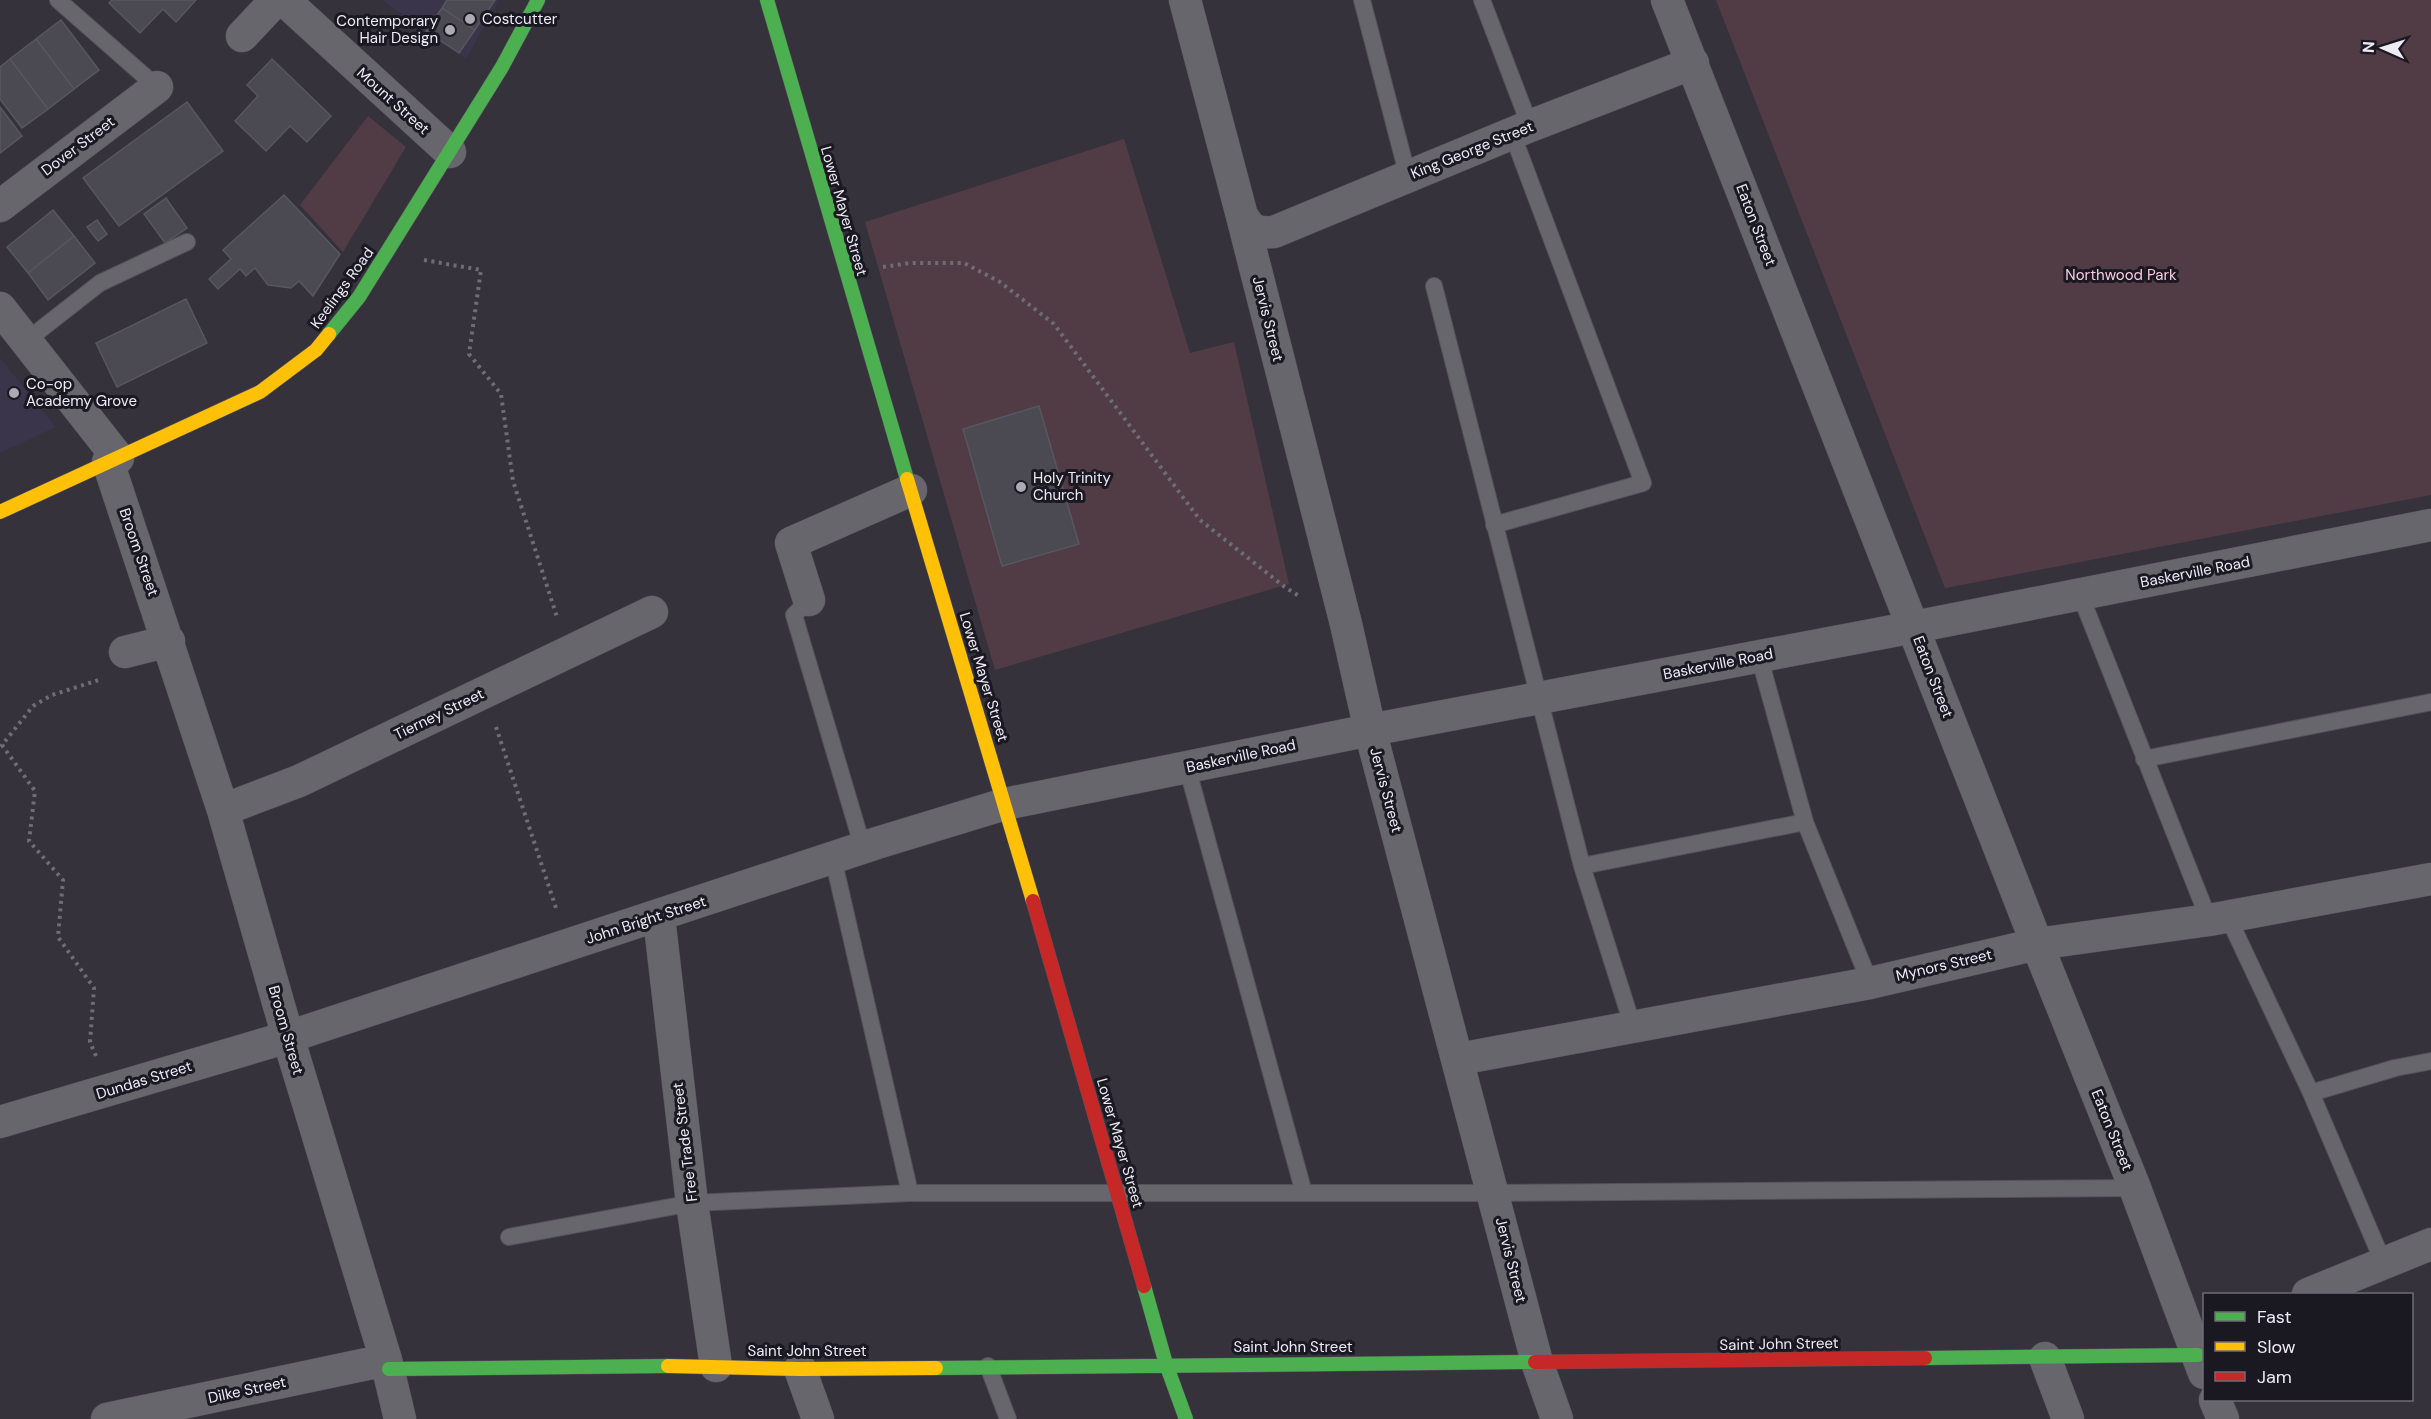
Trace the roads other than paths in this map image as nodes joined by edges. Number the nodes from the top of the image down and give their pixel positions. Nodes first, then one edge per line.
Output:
1 (57, 0) edge
2 (276, 0) edge
3 (284, 0) edge
4 (538, 0) edge
5 (767, 0) edge
6 (1185, 0) edge
7 (1362, 0) edge
8 (1482, 0) edge
9 (1667, 0) edge
10 (242, 36) dead end
11 (1693, 63) junction
12 (157, 87) joint
13 (1521, 130) junction
14 (450, 152) junction
15 (1408, 177) junction
16 (0, 206) edge
17 (1247, 223) junction
18 (187, 242) dead end
19 (1434, 286) dead end
20 (0, 308) edge
21 (26, 341) junction
22 (113, 460) junction
23 (910, 490) junction
24 (0, 512) edge
25 (1494, 525) junction
26 (2431, 525) edge
27 (2080, 594) junction
28 (809, 600) joint
29 (652, 612) dead end
30 (1914, 627) junction
31 (169, 641) junction
32 (125, 652) road end
33 (1759, 657) junction
34 (1539, 698) junction
35 (2431, 702) edge
36 (1370, 730) junction
37 (2144, 759) junction
38 (1187, 767) junction
39 (1005, 804) junction
40 (224, 810) junction
41 (1805, 822) junction
42 (870, 846) junction
43 (833, 858) junction
44 (1582, 866) junction
45 (2431, 879) edge
46 (659, 917) junction
47 (2219, 918) junction
48 (2037, 944) junction
49 (1870, 982) junction
50 (1633, 1027) junction
51 (288, 1037) junction
52 (1459, 1059) junction
53 (2431, 1061) edge
54 (2311, 1093) junction
55 (0, 1122) edge
56 (2135, 1188) junction
57 (910, 1192) junction
58 (1493, 1192) junction
59 (1118, 1193) junction
60 (1304, 1193) junction
61 (692, 1203) junction
62 (509, 1237) dead end
63 (2431, 1244) edge
64 (2384, 1264) junction
65 (2311, 1293) edge
66 (2200, 1352) edge
67 (2045, 1358) junction
68 (1537, 1362) junction
69 (1166, 1364) junction
70 (387, 1365) junction
71 (716, 1366) junction
72 (988, 1366) junction
73 (800, 1369) junction
74 (2215, 1401) edge
75 (108, 1419) edge
76 (400, 1419) edge
77 (818, 1419) edge
78 (1008, 1419) edge
79 (1186, 1419) edge
80 (1557, 1419) edge
81 (2068, 1419) edge
82 (2223, 1419) edge

1 - 12 lane
2 - 10 street
3 - 14 street, Mount Street
4 - 14 street, Keelings Road
5 - 23 street, Lower Mayer Street
6 - 17 street, Jervis Street
7 - 15 lane
8 - 13 lane
9 - 11 street, Eaton Street
11 - 13 street, King George Street
11 - 30 street, Eaton Street
12 - 16 street, Dover Street
13 - 15 street, King George Street
13 - 25 lane
14 - 22 street, Keelings Road
15 - 17 street, King George Street
17 - 36 street, Jervis Street
18 - 21 lane
19 - 25 lane
20 - 21 street, Broom Street
21 - 22 street, Broom Street
22 - 24 street, Keelings Road
22 - 31 street, Broom Street
23 - 28 street
23 - 39 street, Lower Mayer Street
25 - 34 lane
26 - 27 street, Baskerville Road
27 - 30 street, Baskerville Road
27 - 37 lane
28 - 42 lane
29 - 40 street, Tierney Street
30 - 33 street, Baskerville Road
30 - 48 street, Eaton Street
31 - 32 street
31 - 40 street, Broom Street
33 - 34 street, Baskerville Road
33 - 41 lane
34 - 36 street, Baskerville Road
34 - 44 lane
35 - 37 lane
36 - 38 street, Baskerville Road
36 - 52 street, Jervis Street
37 - 47 lane
38 - 39 street, Baskerville Road
38 - 60 lane
39 - 42 street, John Bright Street
39 - 59 street, Lower Mayer Street
40 - 51 street, Broom Street
41 - 44 lane
41 - 49 lane
42 - 43 street, John Bright Street
43 - 46 street, John Bright Street
43 - 57 lane
44 - 50 lane
45 - 47 street, Mynors Street
46 - 51 street, John Bright Street
46 - 61 street, Free Trade Street
47 - 48 street, Mynors Street
47 - 54 lane
48 - 49 street, Mynors Street
48 - 56 street, Eaton Street
49 - 50 street, Mynors Street
50 - 52 street, Mynors Street
51 - 55 street, Dundas Street
51 - 70 street, Broom Street
52 - 58 street, Jervis Street
53 - 54 lane
54 - 64 lane
56 - 58 lane
56 - 66 street, Eaton Street
57 - 59 lane
57 - 61 lane
58 - 60 lane
58 - 68 street, Jervis Street
59 - 60 lane
59 - 69 street, Lower Mayer Street
61 - 62 lane
61 - 71 street, Free Trade Street
63 - 64 street
64 - 65 street
66 - 67 street, Saint John Street
67 - 68 street, Saint John Street
67 - 81 street
68 - 69 street, Saint John Street
68 - 80 street, Jervis Street
69 - 72 street, Saint John Street
69 - 79 street, Lower Mayer Street
70 - 71 street, Saint John Street
70 - 75 street, Dilke Street
70 - 76 street, Broom Street
71 - 73 street, Saint John Street
72 - 73 street, Saint John Street
72 - 78 lane
73 - 77 street
74 - 82 street

